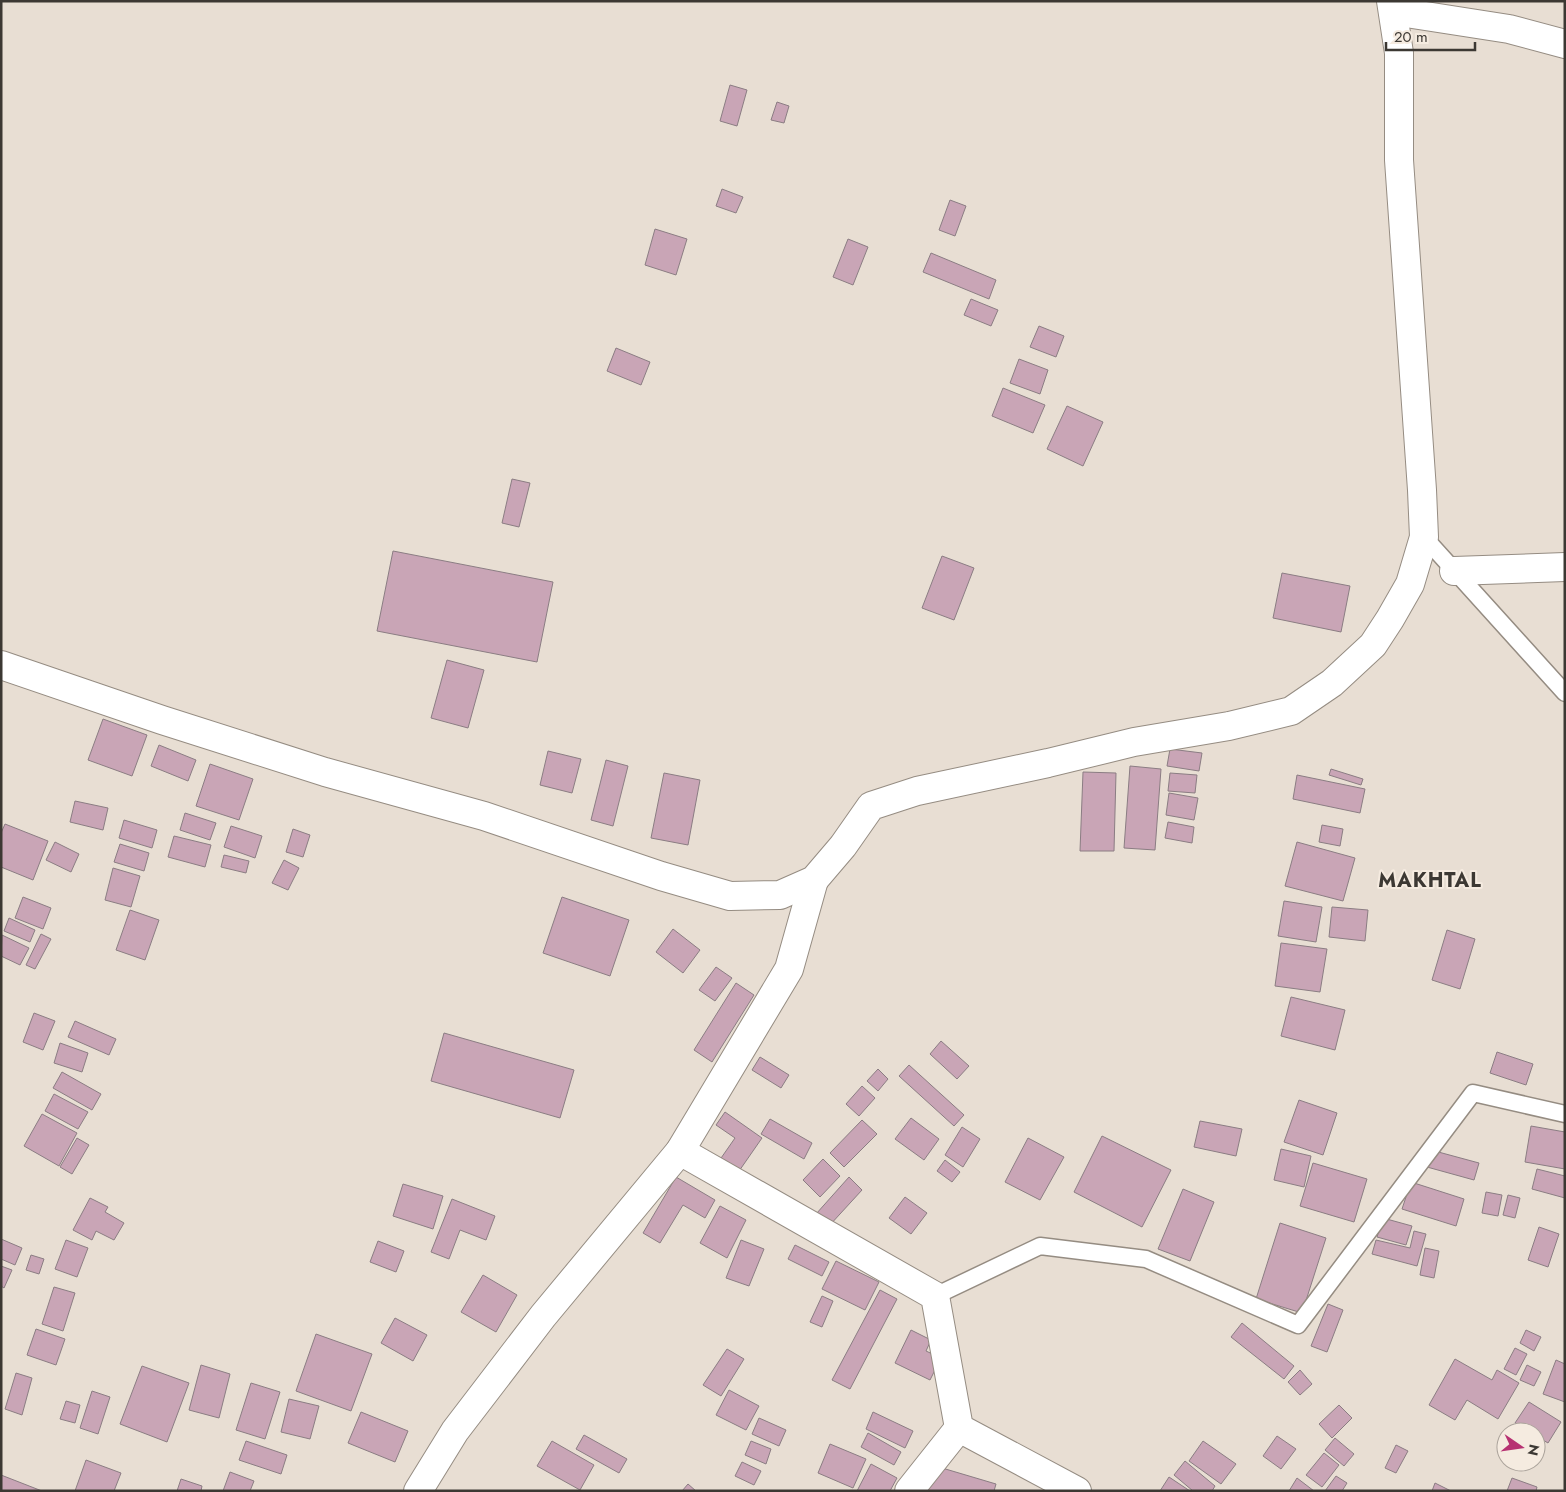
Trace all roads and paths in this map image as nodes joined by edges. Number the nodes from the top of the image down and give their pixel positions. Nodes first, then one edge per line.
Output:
1 (1392, 6) edge
2 (1565, 44) edge
3 (1424, 537) junction
4 (1565, 567) edge
5 (1454, 571) junction
6 (1, 665) edge
7 (1565, 693) edge
8 (814, 880) junction
9 (1565, 1114) edge
10 (680, 1151) junction
11 (935, 1296) junction
12 (959, 1428) junction
13 (418, 1491) edge
14 (909, 1491) edge
15 (1077, 1491) edge

1 - 2 street
1 - 3 street
3 - 5 lane
3 - 8 street
4 - 5 street
5 - 7 lane
6 - 8 street
8 - 10 street
9 - 11 lane
10 - 11 street
10 - 13 street
11 - 12 street
12 - 14 street
12 - 15 street

